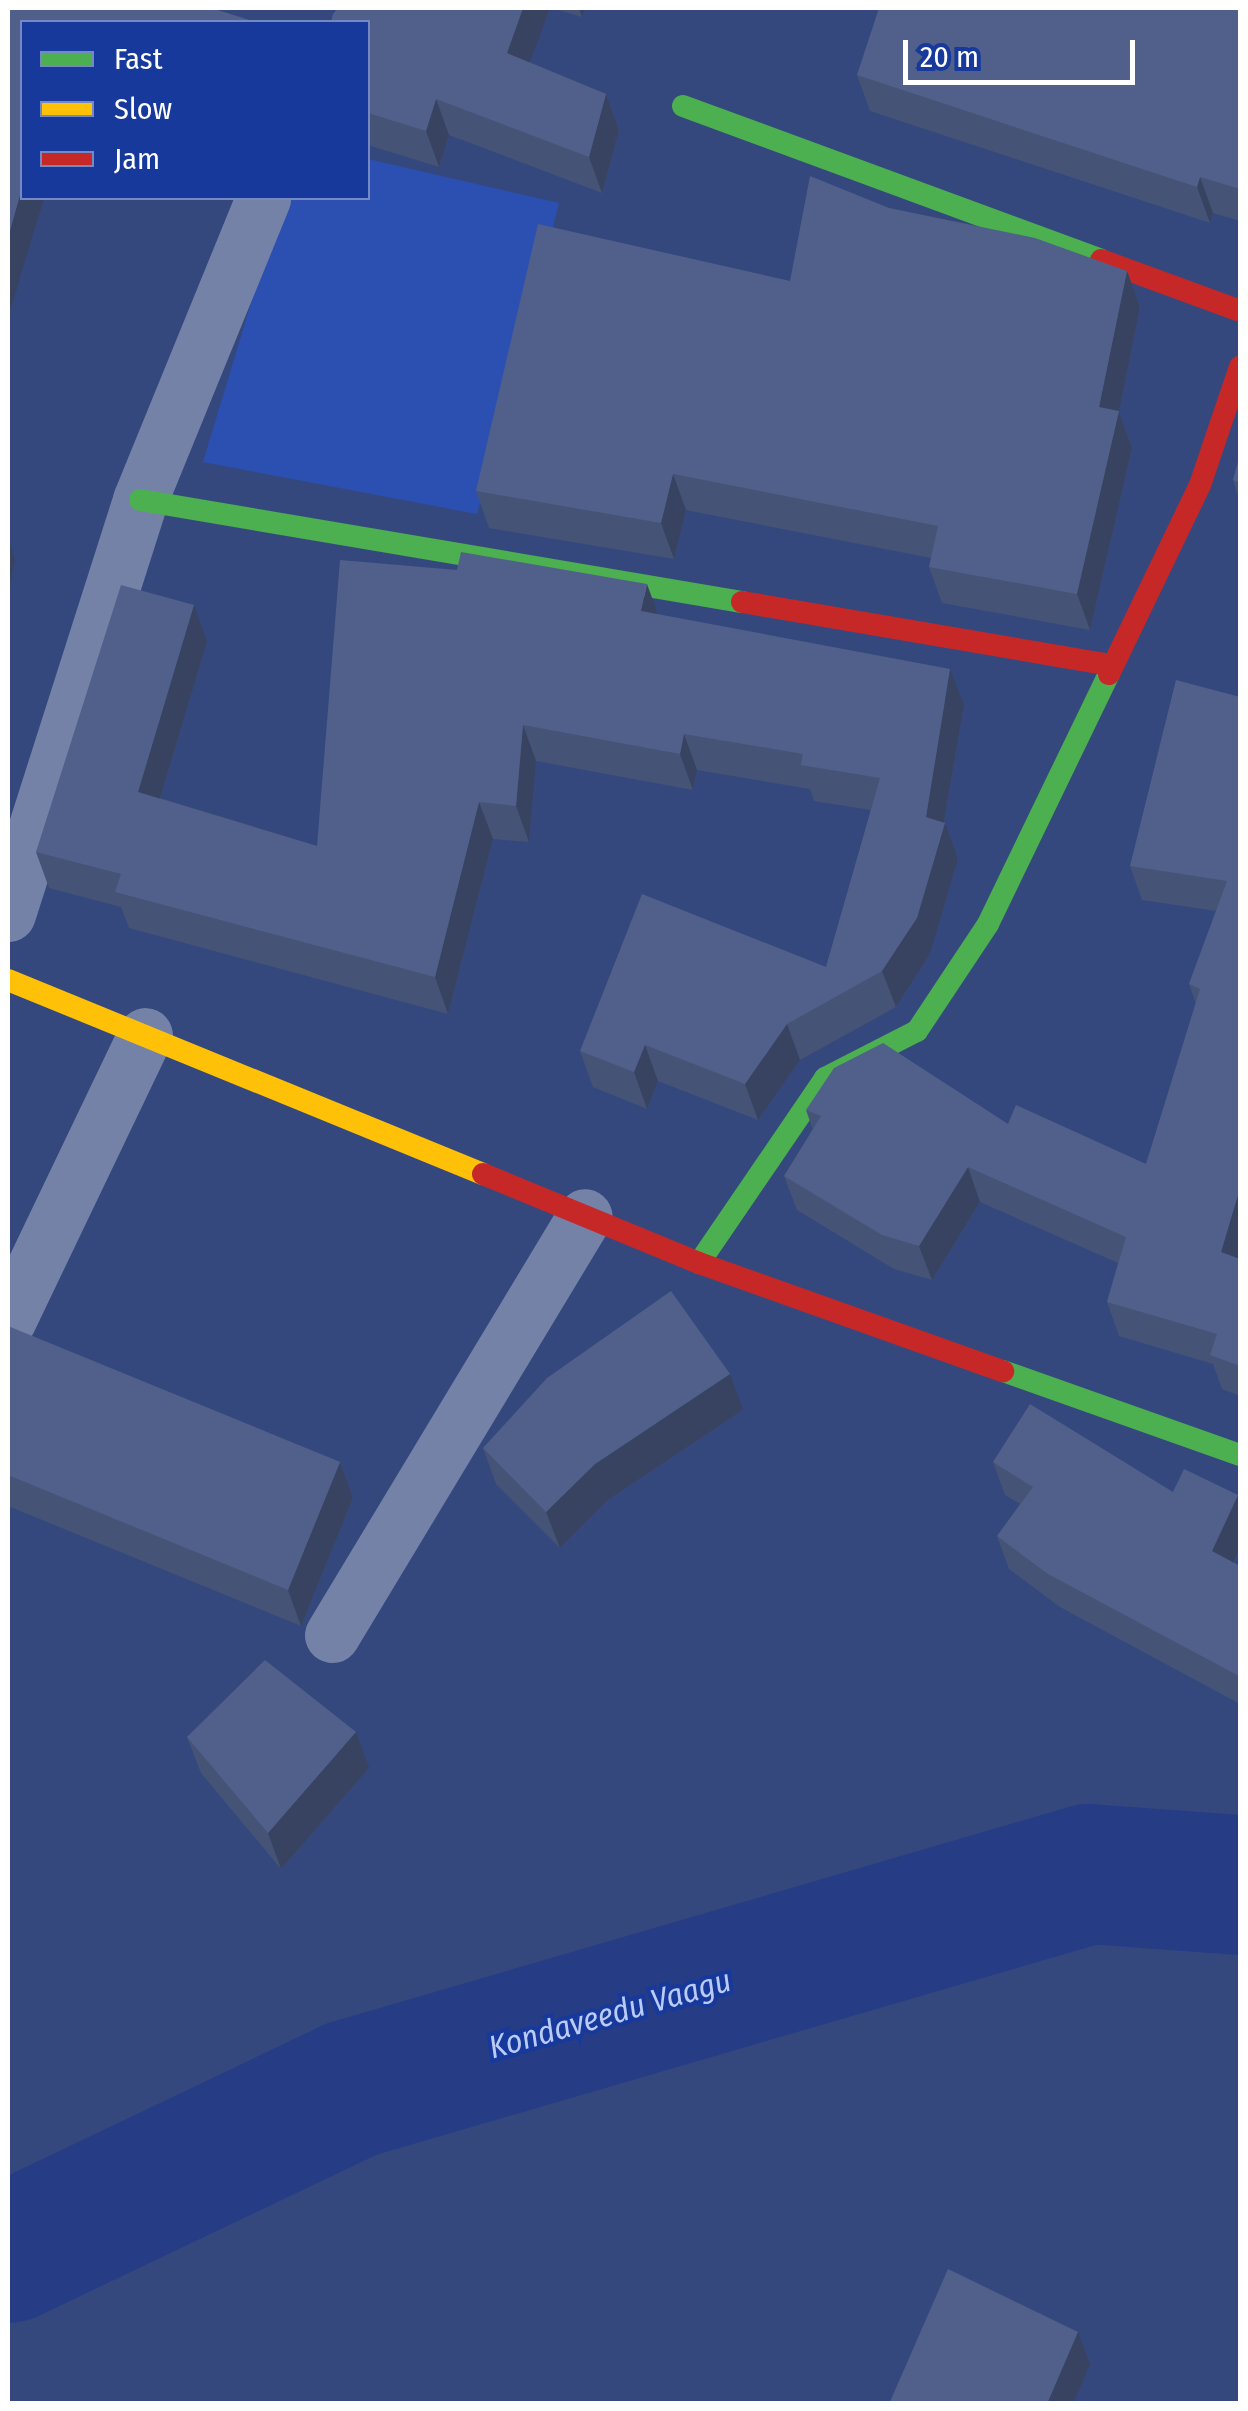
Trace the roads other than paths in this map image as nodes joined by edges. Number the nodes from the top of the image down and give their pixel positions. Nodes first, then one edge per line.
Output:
1 (683, 106) dead end
2 (262, 200) edge
3 (1240, 311) edge
4 (1240, 367) edge
5 (140, 500) junction
6 (1110, 665) junction
7 (8, 914) edge
8 (8, 980) edge
9 (145, 1035) junction
10 (585, 1216) junction
11 (699, 1263) junction
12 (8, 1321) edge
13 (1240, 1455) edge
14 (332, 1635) dead end

1 - 3 street
2 - 5 street
4 - 6 street
5 - 6 street
5 - 7 street
6 - 11 street
8 - 9 street
9 - 10 street
9 - 12 street
10 - 11 street
10 - 14 street
11 - 13 street

